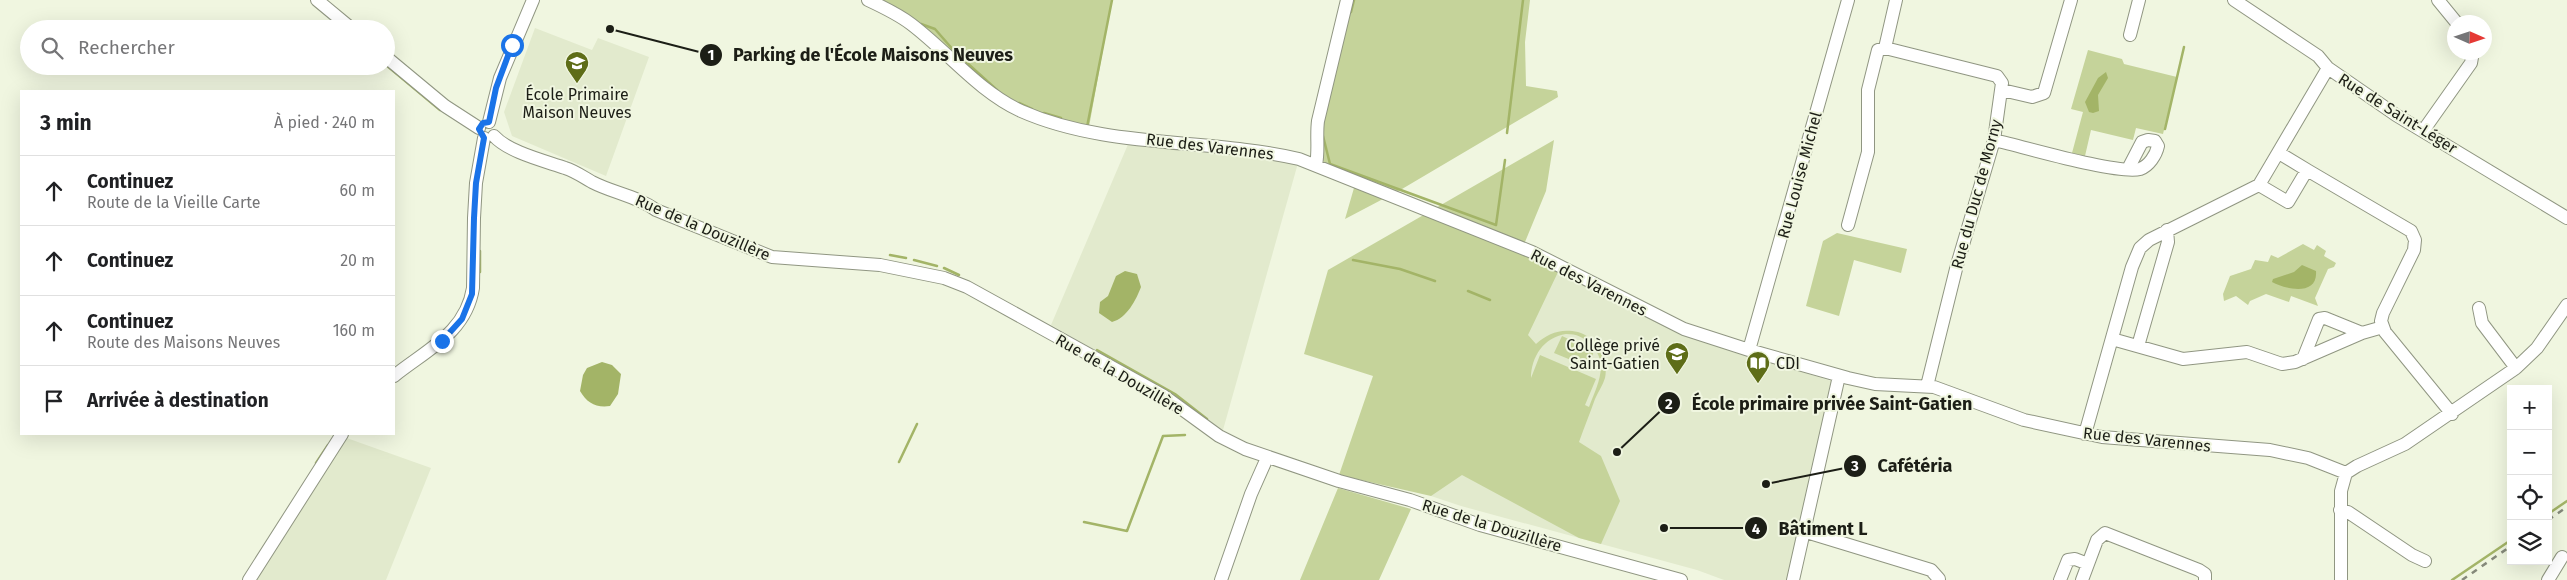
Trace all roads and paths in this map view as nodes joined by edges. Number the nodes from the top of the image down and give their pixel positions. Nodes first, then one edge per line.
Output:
1 (317, 0) edge
2 (533, 0) edge
3 (868, 0) edge
4 (1347, 0) edge
5 (1848, 0) edge
6 (1896, 0) edge
7 (2071, 0) edge
8 (2139, 0) edge
9 (2234, 0) edge
10 (2438, 0) edge
11 (2450, 15) edge
12 (341, 20) edge
13 (2130, 35) dead end
14 (1885, 48) junction
15 (2472, 60) edge
16 (395, 64) edge
17 (2328, 68) junction
18 (2002, 90) junction
19 (487, 131) junction
20 (2424, 131) junction
21 (1994, 140) junction
22 (2279, 152) junction
23 (1316, 165) junction
24 (2128, 169) dead end
25 (2306, 170) junction
26 (2259, 184) junction
27 (2567, 218) edge
28 (1848, 225) dead end
29 (2167, 230) junction
30 (2567, 305) edge
31 (2479, 308) dead end
32 (2383, 327) junction
33 (2362, 333) junction
34 (2112, 339) junction
35 (2138, 346) junction
36 (1749, 350) junction
37 (2303, 359) junction
38 (2516, 368) junction
39 (395, 375) edge
40 (1839, 376) junction
41 (1926, 386) junction
42 (2452, 414) junction
43 (2085, 434) junction
44 (341, 435) edge
45 (1268, 458) junction
46 (2346, 473) junction
47 (2340, 510) junction
48 (1803, 531) junction
49 (2562, 557) dead end
50 (2425, 561) dead end
51 (2088, 564) junction
52 (249, 580) edge
53 (1221, 580) edge
54 (1681, 580) edge
55 (1793, 580) edge
56 (1939, 580) edge
57 (2060, 580) edge
58 (2082, 580) edge
59 (2205, 580) edge
60 (2341, 580) edge
61 (2548, 580) edge

1 - 12 street
2 - 19 street
3 - 23 street, Rue des Varennes
4 - 23 street
5 - 36 street, Rue Louise Michel
6 - 14 street
7 - 18 street
8 - 13 street
9 - 17 street, Rue de Saint-Léger
10 - 11 street
14 - 18 street
14 - 28 street
15 - 20 street
16 - 19 street, Rue de la Douzillère
17 - 20 street, Rue de Saint-Léger
17 - 22 street
18 - 21 street, Rue du Duc de Morny
19 - 39 street
19 - 45 street, Rue de la Douzillère
20 - 27 street, Rue de Saint-Léger
21 - 24 street
21 - 41 street, Rue du Duc de Morny
22 - 25 street
22 - 26 street
23 - 36 street, Rue des Varennes
25 - 26 street
25 - 32 street
26 - 29 street
29 - 34 street
29 - 35 street
30 - 38 street
31 - 38 street
32 - 33 street
32 - 42 street
33 - 37 street
33 - 37 street
34 - 35 street
34 - 43 street
35 - 37 street
36 - 40 street, Rue des Varennes
38 - 42 street
40 - 41 street, Rue des Varennes
40 - 48 street
41 - 43 street, Rue des Varennes
42 - 46 street
43 - 46 street, Rue des Varennes
44 - 52 street
45 - 53 street
45 - 54 street, Rue de la Douzillère
46 - 47 street
47 - 50 street
47 - 60 street
48 - 55 street
48 - 56 street
49 - 61 street
51 - 57 street
51 - 58 street
51 - 59 street

